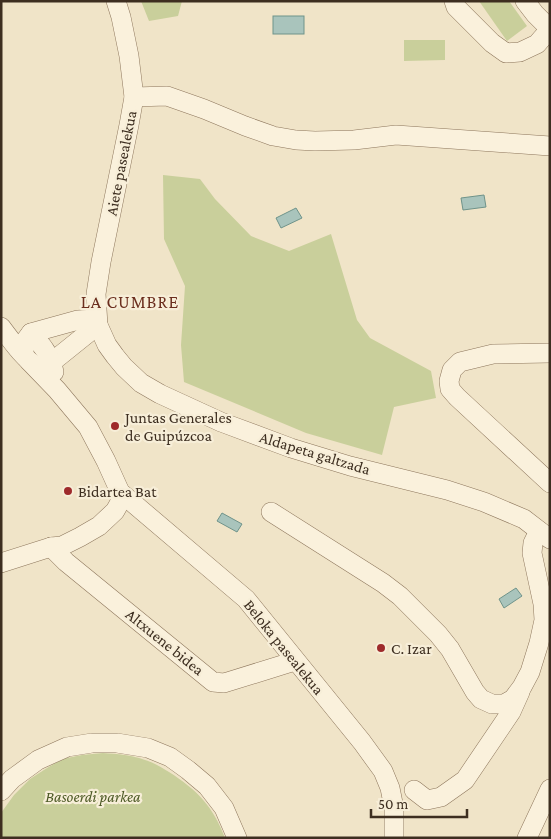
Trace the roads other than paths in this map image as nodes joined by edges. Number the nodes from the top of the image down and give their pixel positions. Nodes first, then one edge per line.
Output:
1 (116, 1) edge
2 (454, 1) edge
3 (525, 1) edge
4 (550, 29) edge
5 (134, 97) junction
6 (550, 146) edge
7 (96, 294) junction
8 (1, 322) edge
9 (98, 322) junction
10 (60, 324) junction
11 (1, 326) edge
12 (31, 334) junction
13 (75, 343) junction
14 (107, 345) junction
15 (550, 352) edge
16 (27, 358) junction
17 (52, 362) junction
18 (58, 390) junction
19 (550, 483) edge
20 (120, 492) junction
21 (272, 512) dead end
22 (545, 535) edge
23 (51, 547) junction
24 (1, 563) edge
25 (295, 661) junction
26 (522, 687) junction
27 (550, 789) edge
28 (414, 790) dead end
29 (1, 791) edge
30 (237, 838) edge
31 (394, 838) edge
32 (527, 838) edge

1 - 5 street, Aiete pasealekua
2 - 4 street
3 - 4 street
5 - 6 street
5 - 7 street, Aiete pasealekua
7 - 9 street, Aiete pasealekua
7 - 10 street
8 - 12 street
9 - 10 street
9 - 13 street
9 - 14 street, Aldapeta galtzada
10 - 12 street
11 - 16 street
12 - 16 street
12 - 17 street
13 - 14 street
13 - 17 street
14 - 22 street, Aldapeta galtzada
15 - 19 street
16 - 17 street
16 - 18 street
17 - 18 street
18 - 20 street
20 - 23 street
20 - 25 street, Beloka pasealekua
21 - 26 street, Aldapeta galtzada
22 - 26 street, Aldapeta galtzada
23 - 24 street
23 - 25 street, Altxuene bidea
25 - 31 street, Beloka pasealekua
26 - 28 street, Aldapeta galtzada
27 - 32 street
29 - 30 street

